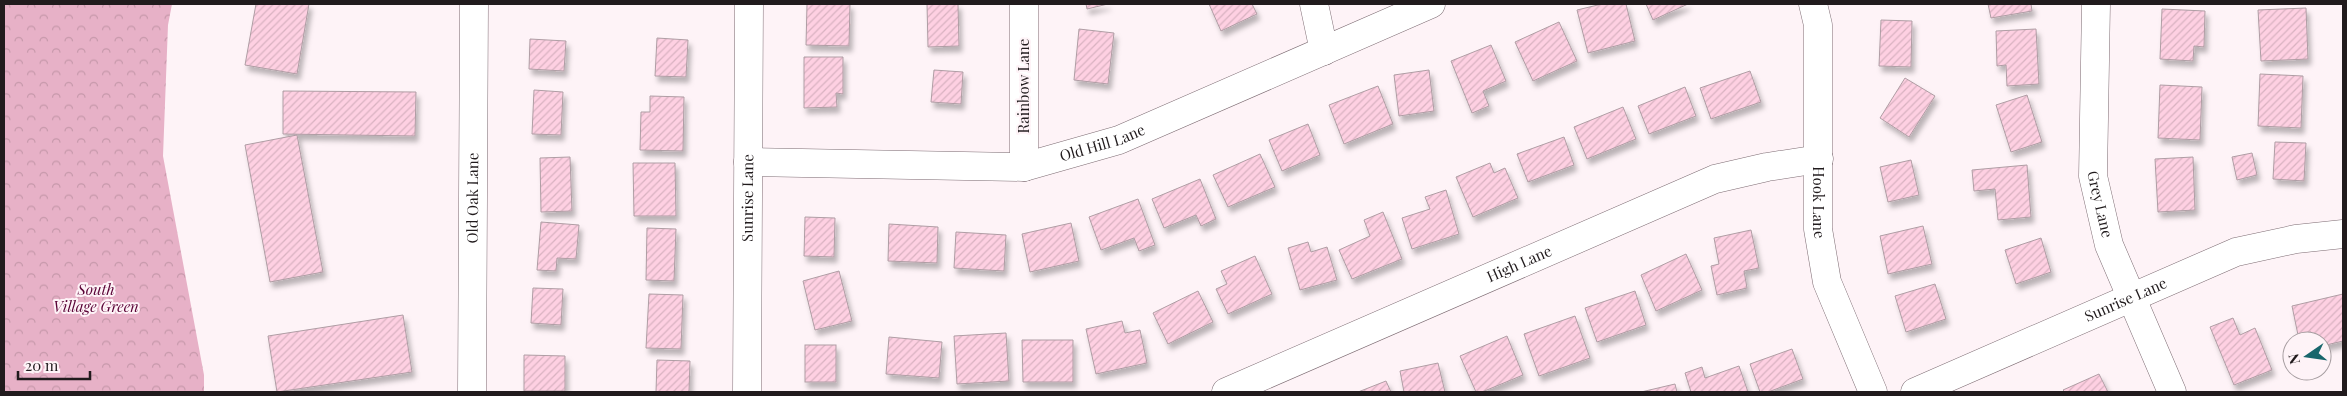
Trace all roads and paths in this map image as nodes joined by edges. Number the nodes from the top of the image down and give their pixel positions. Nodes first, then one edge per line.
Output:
1 (474, 4) edge
2 (749, 4) edge
3 (1024, 4) edge
4 (1314, 4) edge
5 (1431, 4) edge
6 (1813, 4) edge
7 (2096, 4) edge
8 (1324, 51) junction
9 (1819, 158) junction
10 (748, 162) junction
11 (1024, 167) junction
12 (2343, 234) edge
13 (2131, 299) junction
14 (472, 392) edge
15 (747, 392) edge
16 (1226, 392) edge
17 (1873, 392) edge
18 (1915, 392) edge
19 (2172, 392) edge

1 - 14 street, Old Oak Lane
2 - 10 street, Sunrise Lane
3 - 11 street, Rainbow Lane
4 - 8 street
5 - 8 street, Old Hill Lane
6 - 9 street, Hook Lane
7 - 13 street, Grey Lane
8 - 11 street, Old Hill Lane
9 - 16 street, High Lane
9 - 17 street, Hook Lane
10 - 11 street, Old Hill Lane
10 - 15 street, Sunrise Lane
12 - 13 street, Sunrise Lane
13 - 18 street, Sunrise Lane
13 - 19 street, Grey Lane

